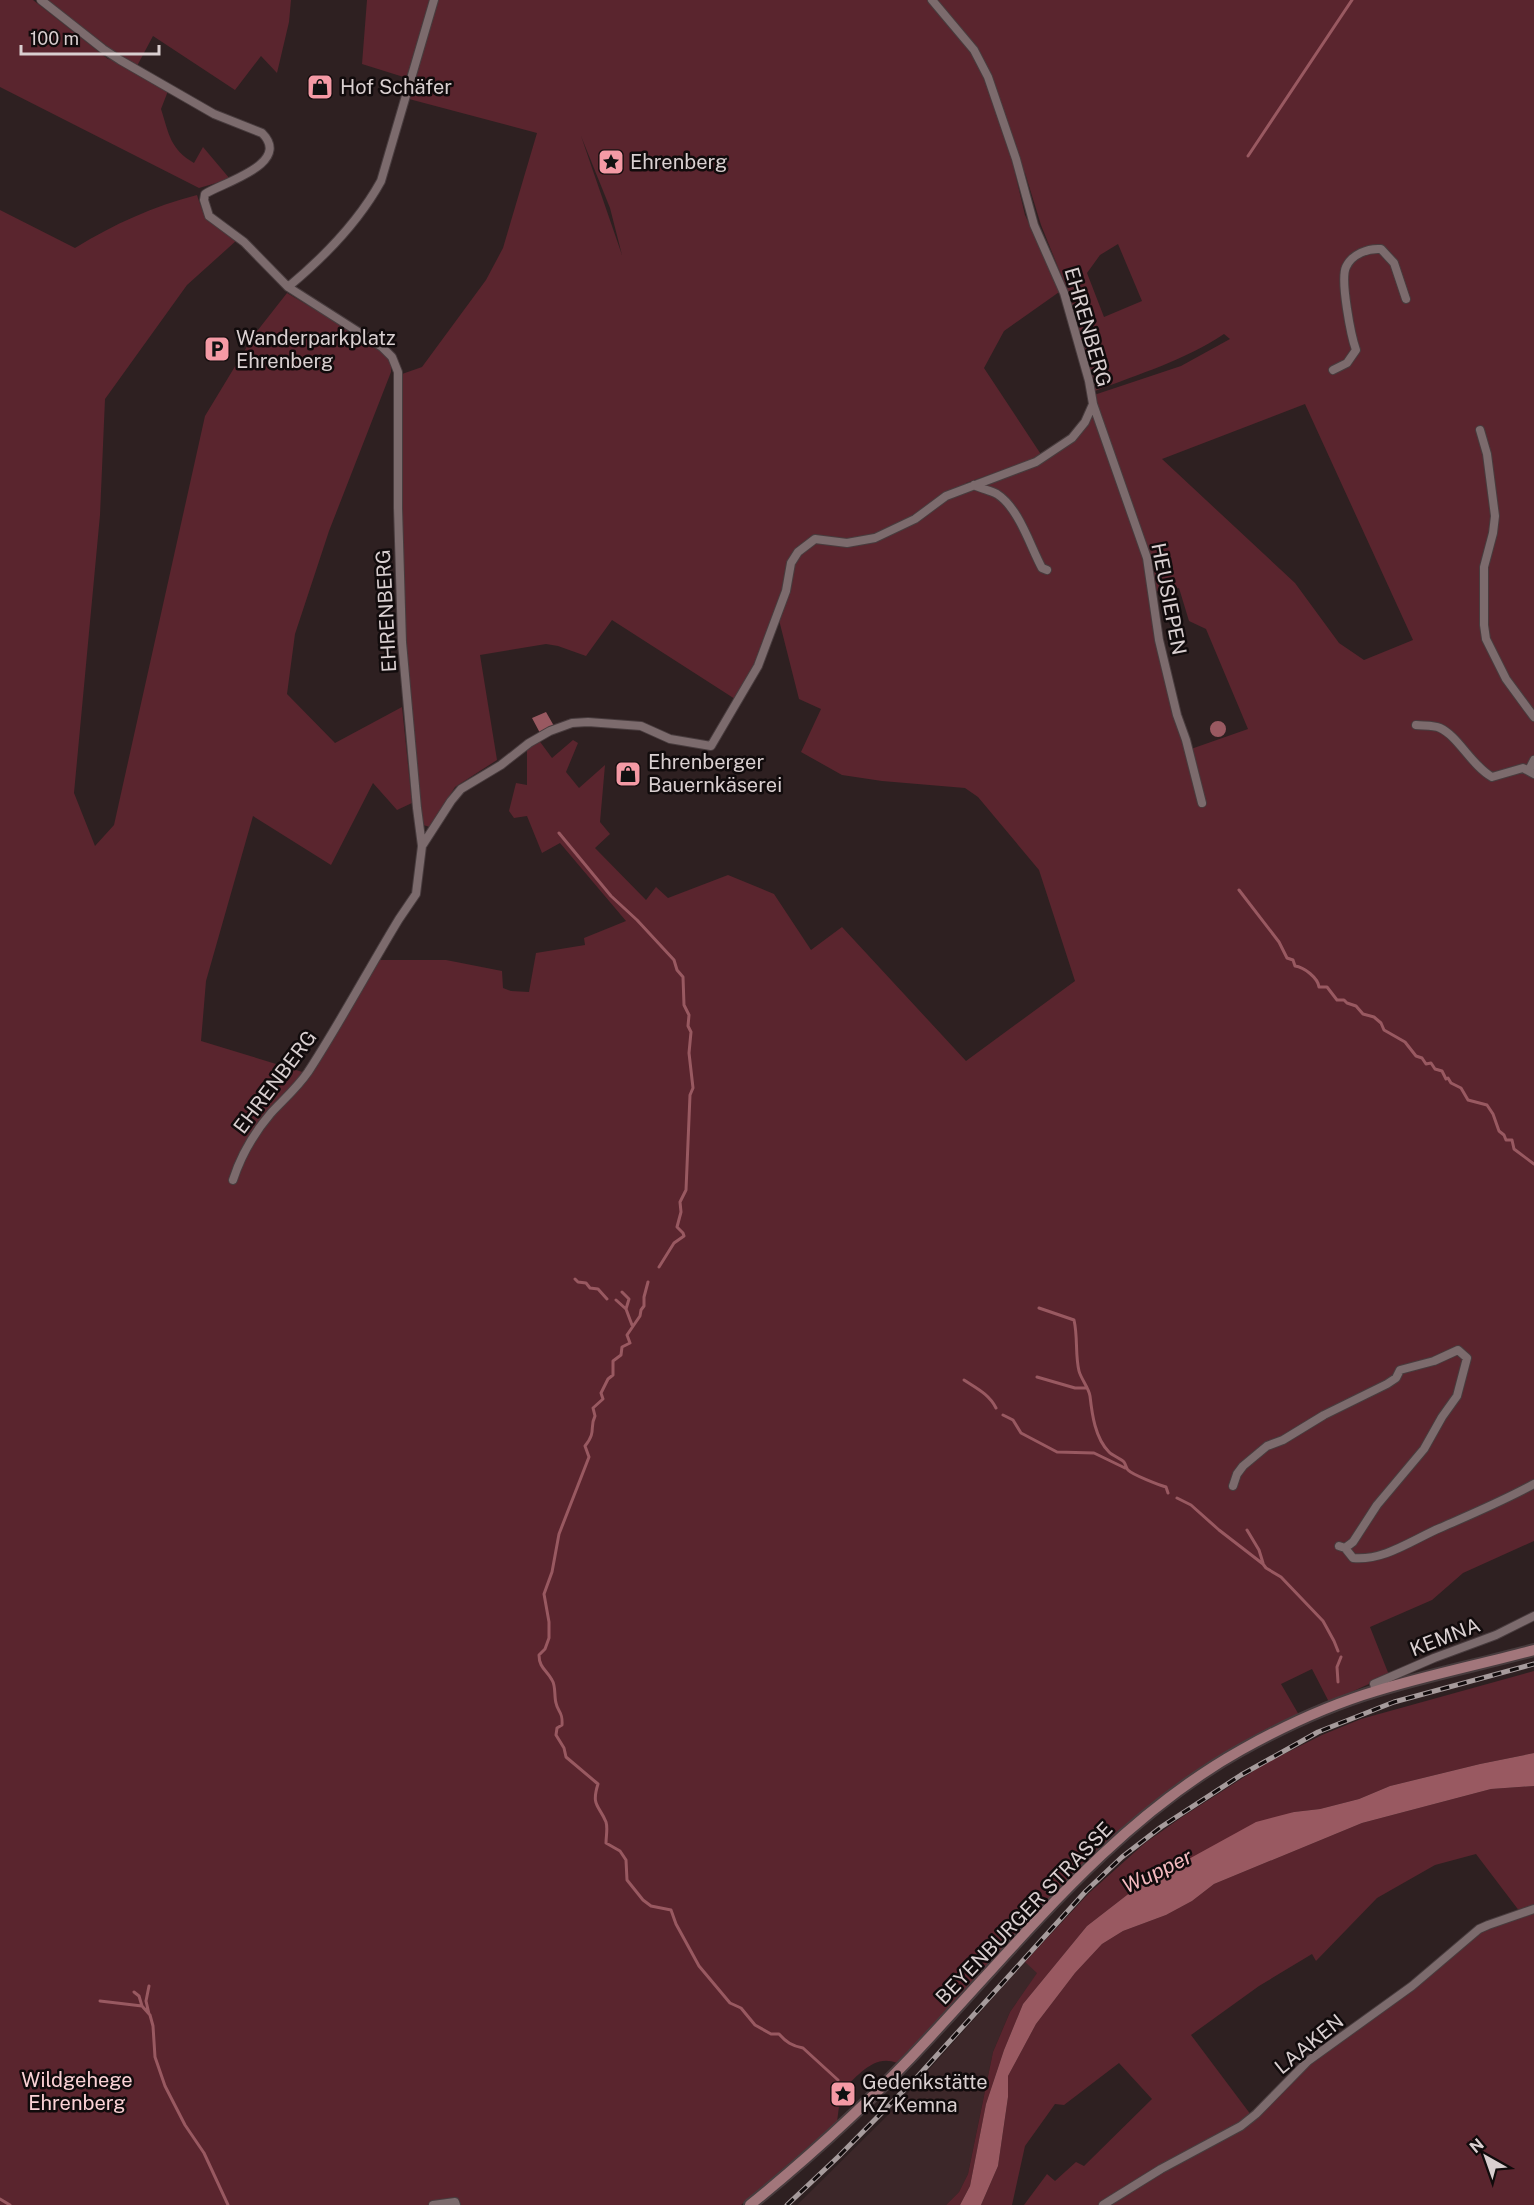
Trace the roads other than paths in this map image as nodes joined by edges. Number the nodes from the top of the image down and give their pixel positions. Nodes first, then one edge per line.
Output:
1 (41, 0) edge
2 (435, 0) edge
3 (932, 0) edge
4 (288, 287) junction
5 (1406, 299) dead end
6 (1333, 370) dead end
7 (1093, 404) junction
8 (1480, 430) dead end
9 (974, 485) junction
10 (1047, 570) dead end
11 (1534, 717) edge
12 (1416, 725) dead end
13 (1534, 760) edge
14 (1532, 772) edge
15 (1202, 803) dead end
16 (422, 846) junction
17 (233, 1180) dead end
18 (1534, 1484) edge
19 (1233, 1486) dead end
20 (1534, 1616) edge
21 (1534, 1650) edge
22 (1376, 1691) junction
23 (1534, 1909) edge
24 (433, 2205) edge
25 (456, 2205) edge
26 (750, 2205) edge
27 (1103, 2205) edge

1 - 4 street, EHRENBERG
2 - 4 street
3 - 7 street, EHRENBERG
4 - 16 street, EHRENBERG
5 - 6 street
7 - 9 street, EHRENBERG
7 - 15 street, HEUSIEPEN
8 - 11 street
9 - 10 street
9 - 16 street, EHRENBERG
12 - 14 street
13 - 14 street
16 - 17 street, EHRENBERG
18 - 19 street
20 - 22 street, KEMNA
21 - 22 main road, BEYENBURGER STRASSE
22 - 26 main road, BEYENBURGER STRASSE
23 - 27 street, LAAKEN
24 - 25 street

